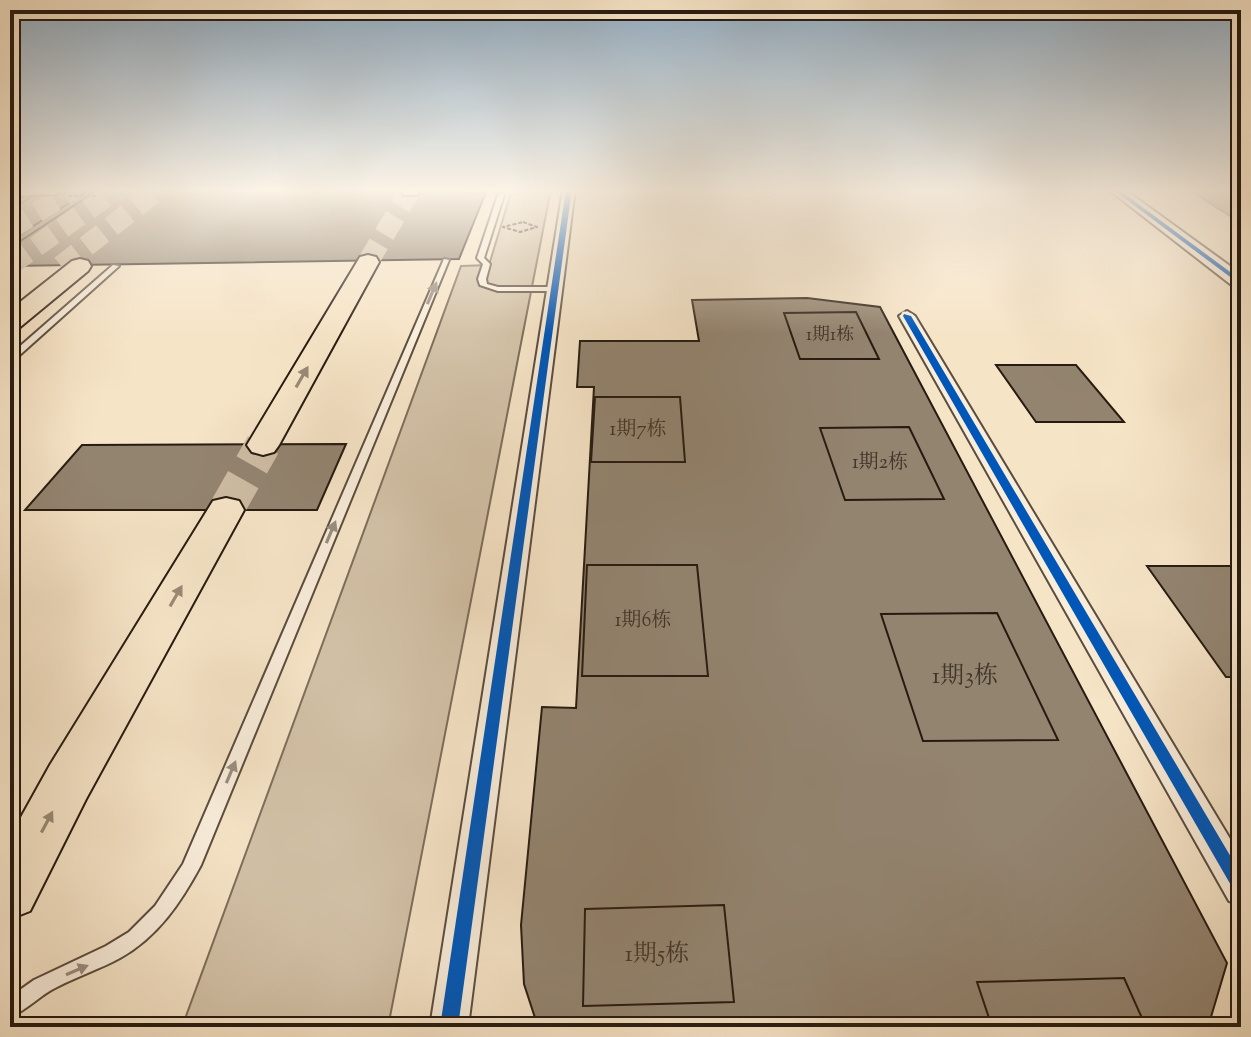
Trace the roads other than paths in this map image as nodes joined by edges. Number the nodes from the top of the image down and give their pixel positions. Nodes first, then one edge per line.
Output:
1 (487, 237) edge
2 (561, 237) edge
3 (1180, 237) edge
4 (446, 260) dead end
5 (368, 262) tunnel mouth
6 (115, 266) dead end
7 (1241, 283) edge
8 (553, 289) junction
9 (10, 306) edge
10 (907, 316) dead end
11 (10, 323) edge
12 (10, 359) edge
13 (263, 445) tunnel mouth
14 (226, 510) tunnel mouth
15 (1241, 889) edge
16 (10, 891) edge
17 (10, 1008) edge
18 (449, 1027) edge

1 - 8 lane
2 - 8 street
3 - 7 street
17 -> 4 lane
13 -> 5 highway
6 - 12 lane
8 - 18 street
9 - 11 highway
10 - 15 street
16 -> 14 highway

